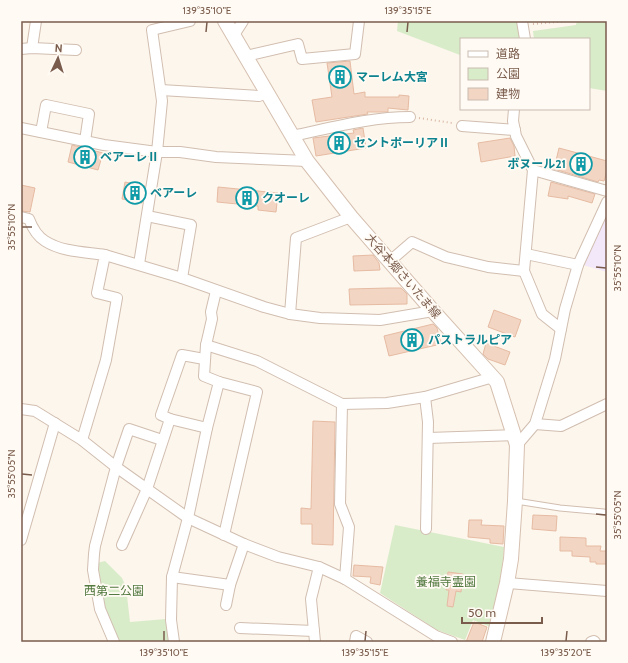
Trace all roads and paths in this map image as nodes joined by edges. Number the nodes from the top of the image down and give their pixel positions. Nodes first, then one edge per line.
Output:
1 (36, 21) edge
2 (190, 21) edge
3 (225, 21) edge
4 (243, 21) edge
5 (359, 21) edge
6 (567, 21) edge
7 (523, 23) edge
8 (234, 36) junction
9 (525, 38) edge
10 (21, 48) edge
11 (32, 48) junction
12 (76, 50) dead end
13 (246, 56) junction
14 (161, 90) junction
15 (267, 93) junction
16 (514, 110) edge
17 (410, 117) joint
18 (462, 126) joint
19 (21, 128) edge
20 (515, 130) junction
21 (41, 132) junction
22 (292, 136) junction
23 (85, 141) junction
24 (158, 152) junction
25 (307, 161) junction
26 (533, 170) junction
27 (607, 191) edge
28 (607, 202) edge
29 (147, 216) junction
30 (21, 217) edge
31 (351, 217) junction
32 (526, 254) junction
33 (105, 255) junction
34 (390, 261) junction
35 (139, 264) junction
36 (578, 265) junction
37 (524, 271) junction
38 (182, 278) junction
39 (216, 291) junction
40 (433, 311) junction
41 (290, 314) junction
42 (561, 329) junction
43 (206, 345) junction
44 (204, 359) junction
45 (493, 377) junction
46 (218, 382) junction
47 (424, 397) junction
48 (342, 404) junction
49 (607, 404) edge
50 (21, 409) edge
51 (170, 419) junction
52 (55, 423) junction
53 (535, 424) junction
54 (207, 428) junction
55 (428, 438) junction
56 (82, 440) junction
57 (162, 440) junction
58 (516, 440) junction
59 (116, 467) junction
60 (148, 489) junction
61 (515, 501) junction
62 (604, 512) dead end
63 (188, 518) junction
64 (426, 529) dead end
65 (224, 535) junction
66 (21, 540) edge
67 (244, 544) junction
68 (122, 545) dead end
69 (319, 567) junction
70 (172, 577) junction
71 (345, 579) junction
72 (507, 583) junction
73 (230, 584) junction
74 (607, 591) edge
75 (226, 605) dead end
76 (240, 628) dead end
77 (314, 631) junction
78 (114, 642) edge
79 (174, 642) edge
80 (315, 642) edge
81 (355, 642) edge
82 (367, 642) edge
83 (452, 642) edge
84 (493, 642) edge
85 (591, 642) edge
86 (595, 642) edge

1 - 11 street
2 - 14 street
3 - 8 main road, 大谷本郷さいたま線
4 - 8 street
5 - 13 street
6 - 7 path
7 - 9 street
8 - 13 main road, 大谷本郷さいたま線
10 - 11 street
11 - 12 street
13 - 15 main road, 大谷本郷さいたま線
14 - 15 street
14 - 24 street
15 - 22 main road, 大谷本郷さいたま線
16 - 20 street
17 - 18 path
17 - 22 street
18 - 20 street
19 - 21 street
20 - 26 street
21 - 23 street
21 - 23 street
22 - 25 main road, 大谷本郷さいたま線
23 - 24 street
24 - 25 street
24 - 29 street
25 - 31 main road, 大谷本郷さいたま線
26 - 27 street
26 - 32 street
28 - 36 street
29 - 35 street
29 - 38 street
30 - 33 street
31 - 34 main road, 大谷本郷さいたま線
31 - 41 street
32 - 36 street
32 - 37 street
33 - 35 street
33 - 56 street
34 - 37 street
34 - 40 main road, 大谷本郷さいたま線
35 - 38 street
36 - 42 street
37 - 42 street
38 - 39 street
39 - 41 street
39 - 43 street
40 - 41 street
40 - 45 main road, 大谷本郷さいたま線
42 - 53 street
43 - 44 street
43 - 48 street
44 - 46 street
44 - 51 street
45 - 47 street
45 - 58 main road, 大谷本郷さいたま線
46 - 54 street
46 - 65 street
47 - 48 street
47 - 55 street
48 - 71 street
49 - 53 street
50 - 52 street
51 - 54 street
51 - 57 street
52 - 56 street
52 - 66 street
53 - 58 street
54 - 63 street
55 - 58 street
55 - 64 street
56 - 59 street
57 - 59 street
57 - 60 street
58 - 61 main road, 大谷本郷さいたま線
59 - 60 street
59 - 78 street
60 - 63 street
60 - 68 street
61 - 62 lane
61 - 72 main road, 大谷本郷さいたま線
63 - 65 street
63 - 70 street
65 - 67 street
67 - 69 street
67 - 73 street
69 - 71 street
69 - 77 street
70 - 73 street
70 - 79 street
71 - 83 street
72 - 74 street
72 - 84 main road, 大谷本郷さいたま線
73 - 75 street
76 - 77 street
77 - 80 street
81 - 82 street
85 - 86 street

